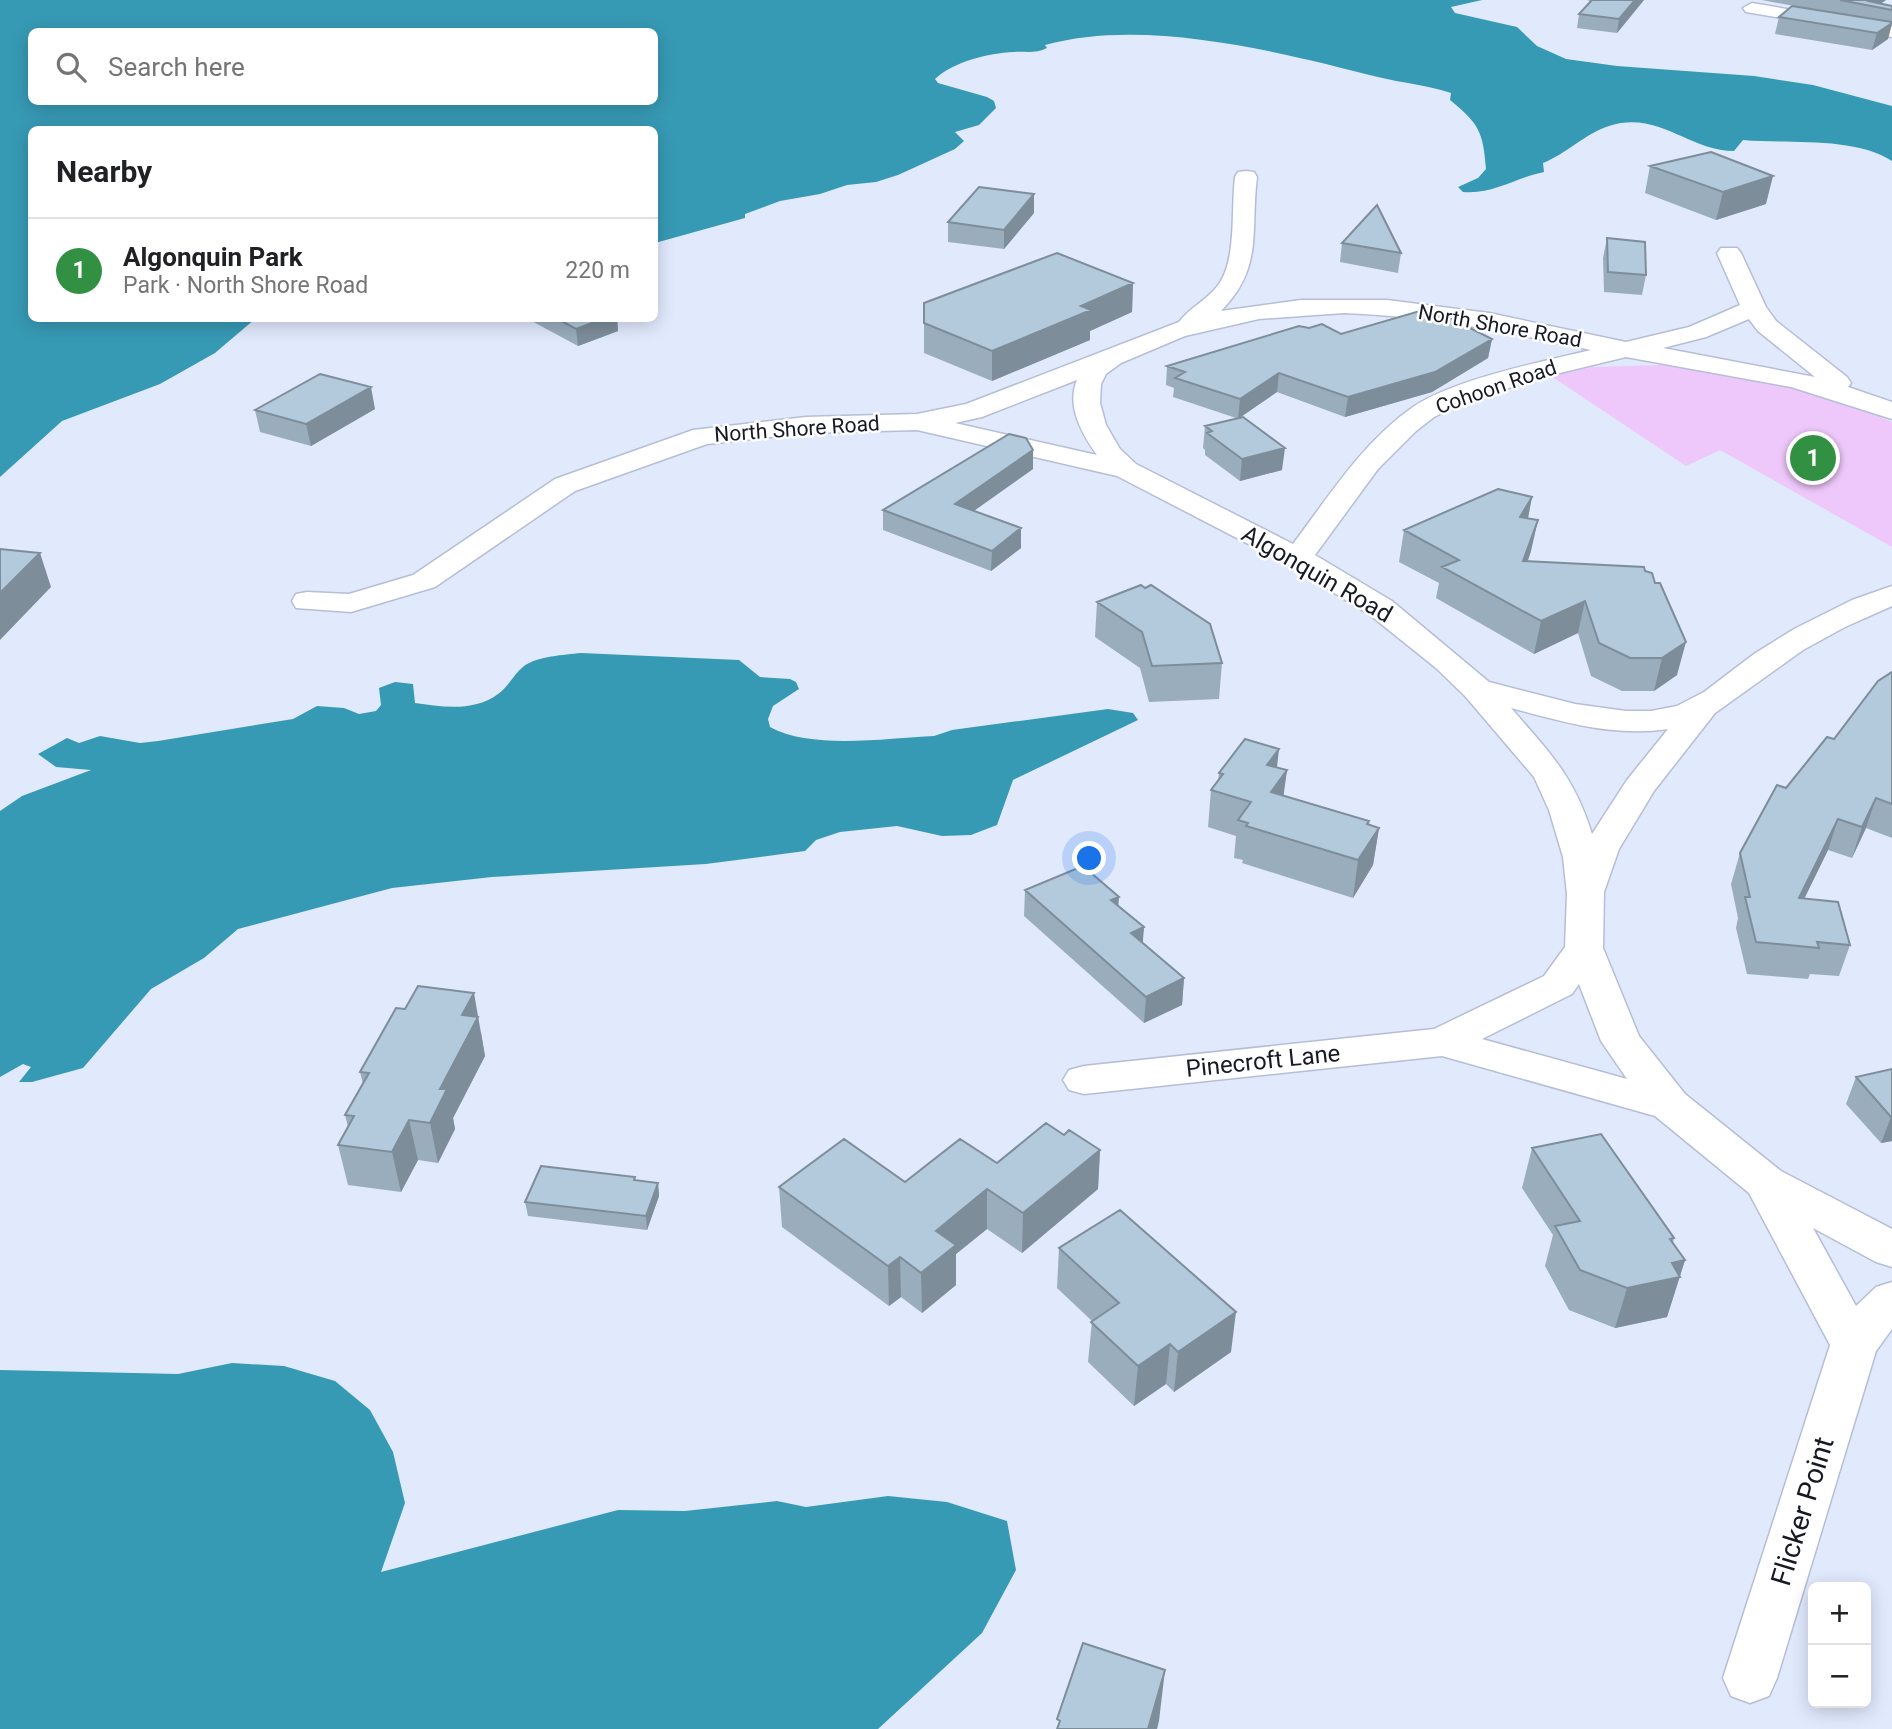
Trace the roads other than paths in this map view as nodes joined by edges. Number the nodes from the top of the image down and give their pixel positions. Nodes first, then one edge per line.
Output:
1 (1752, 8) dead end
2 (1892, 32) edge
3 (1246, 177) dead end
4 (1729, 253) dead end
5 (1224, 297) junction
6 (1338, 307) junction
7 (1754, 308) junction
8 (1184, 327) junction
9 (1622, 348) junction
10 (1107, 359) junction
11 (1852, 394) junction
12 (1892, 411) edge
13 (917, 422) junction
14 (1126, 470) junction
15 (1298, 558) junction
16 (1892, 595) edge
17 (307, 601) dead end
18 (1477, 689) junction
19 (1704, 706) junction
20 (1586, 894) junction
21 (1584, 948) junction
22 (1442, 1042) junction
23 (1084, 1080) dead end
24 (1670, 1105) junction
25 (1766, 1182) junction
26 (1892, 1250) edge
27 (1892, 1300) edge
28 (1854, 1345) junction
29 (1750, 1678) dead end

1 - 2 street
3 - 5 street
4 - 7 street
5 - 6 street
5 - 8 street
6 - 8 street, North Shore Road
6 - 9 street, North Shore Road
7 - 9 street, Cohoon Road
7 - 11 street
8 - 10 street, North Shore Road
9 - 11 street, North Shore Road
9 - 15 street, Cohoon Road
10 - 13 street, North Shore Road
10 - 14 street
11 - 12 street, North Shore Road
13 - 14 street, Algonquin Road
13 - 17 street, North Shore Road
14 - 15 street, Algonquin Road
15 - 18 street, Algonquin Road
16 - 19 street
18 - 19 street
18 - 20 street, Algonquin Road
19 - 20 street
20 - 21 street, Algonquin Road
21 - 22 street, Pinecroft Lane
21 - 24 street, Algonquin Road
22 - 23 street, Pinecroft Lane
22 - 24 street, Pinecroft Lane
24 - 25 street, Algonquin Road
25 - 26 street, Algonquin Road
25 - 28 street
27 - 28 street, Flicker Point
28 - 29 street, Flicker Point

